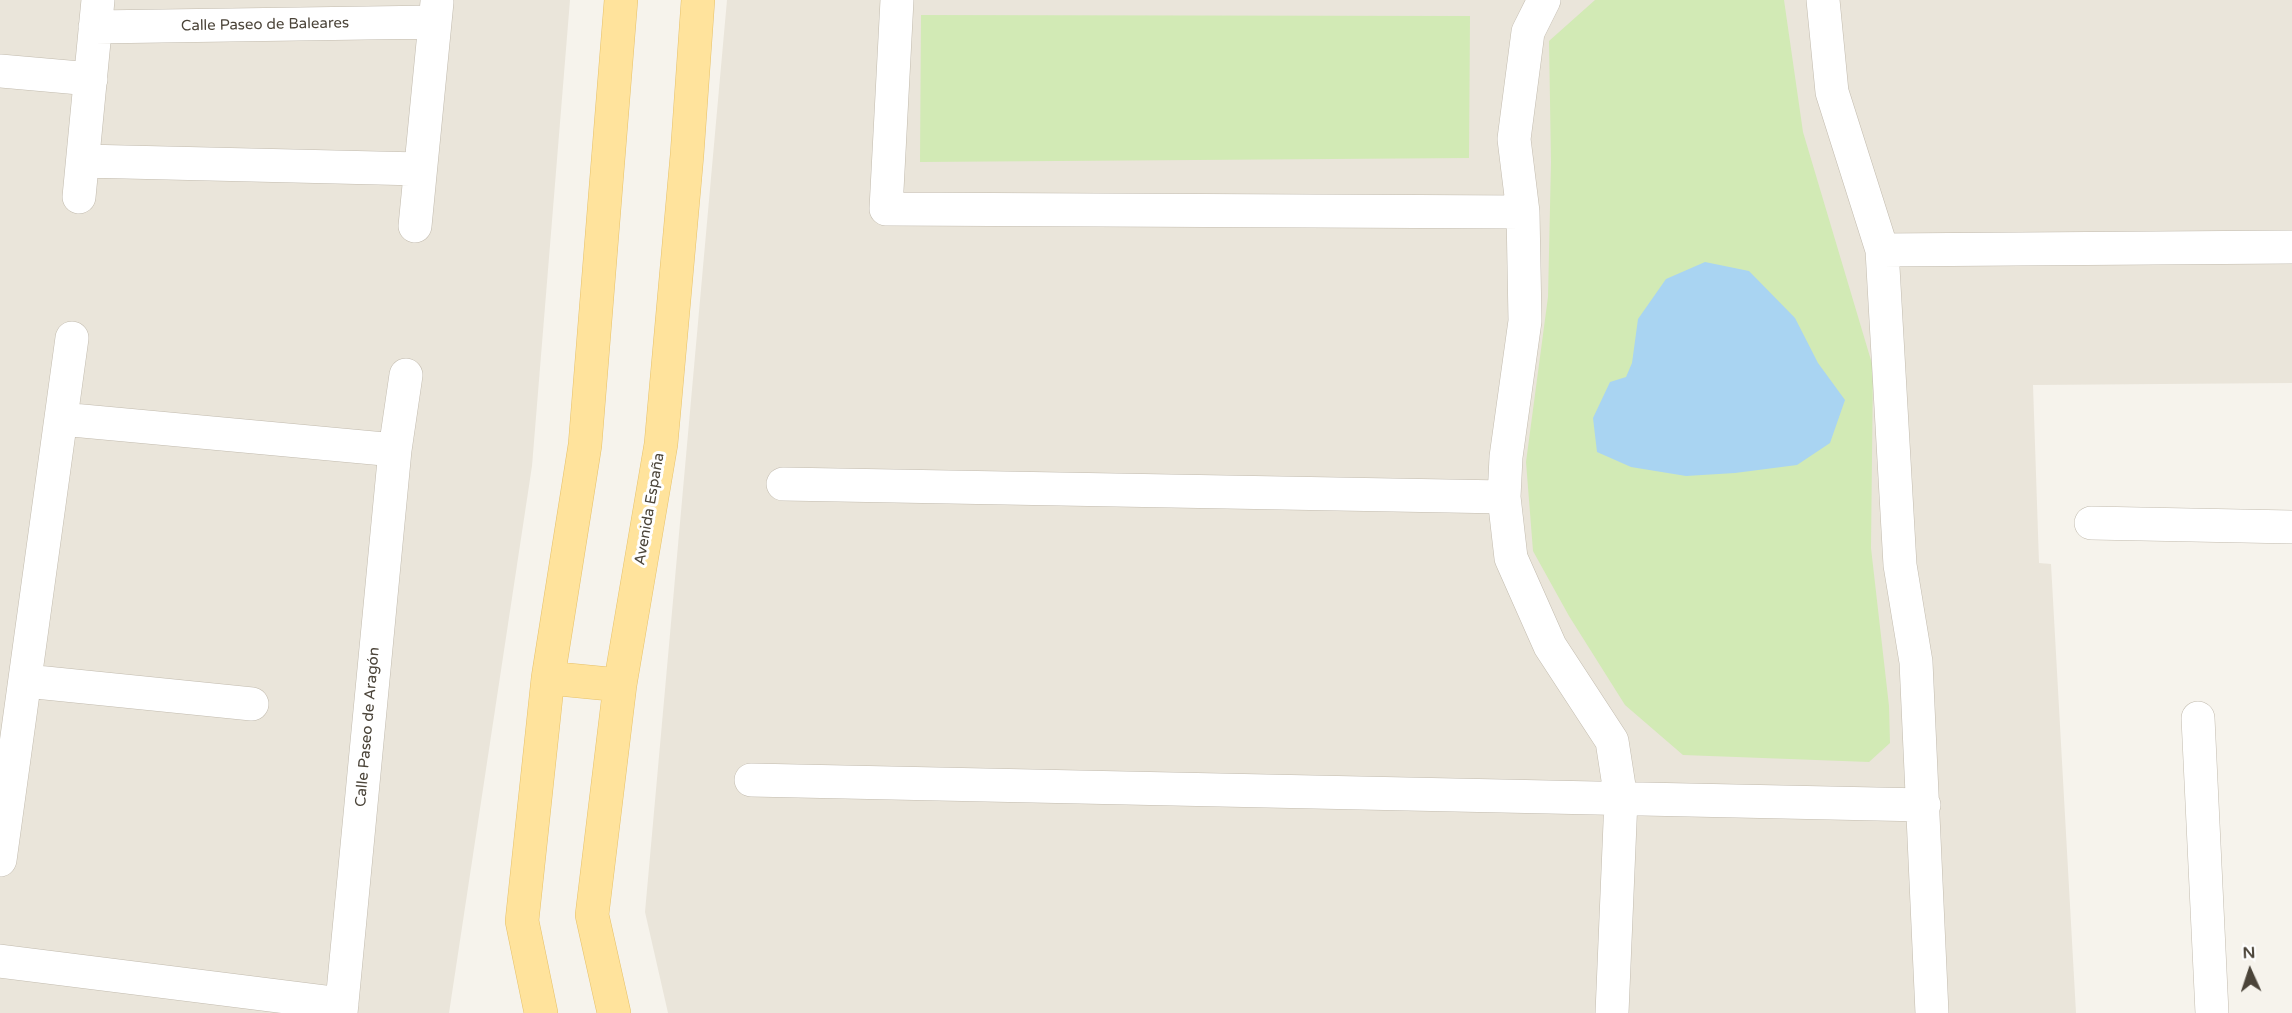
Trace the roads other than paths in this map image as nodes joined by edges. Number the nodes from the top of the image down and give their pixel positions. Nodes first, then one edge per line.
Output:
1 (621, 0) edge
2 (698, 0) edge
3 (897, 0) edge
4 (1544, 0) edge
5 (1823, 0) edge
6 (436, 11) edge
7 (97, 14) edge
8 (0, 71) edge
9 (91, 79) junction
10 (83, 161) junction
11 (420, 169) junction
12 (79, 197) dead end
13 (1523, 212) junction
14 (415, 226) dead end
15 (2292, 247) edge
16 (1882, 250) junction
17 (72, 338) dead end
18 (406, 375) dead end
19 (60, 419) junction
20 (395, 450) junction
21 (783, 484) dead end
22 (1504, 497) junction
23 (2091, 523) dead end
24 (2292, 527) edge
25 (548, 678) junction
26 (26, 681) junction
27 (620, 685) junction
28 (252, 704) dead end
29 (2198, 718) dead end
30 (751, 780) dead end
31 (1620, 799) junction
32 (1924, 805) junction
33 (1, 845) edge
34 (0, 961) edge
35 (341, 1008) edge
36 (542, 1013) edge
37 (615, 1013) edge
38 (1612, 1013) edge
39 (1932, 1013) edge
40 (2212, 1013) edge

1 - 25 main road
2 - 27 main road, Avenida España
3 - 13 street
4 - 13 street
5 - 16 street
6 - 7 street, Calle Paseo de Baleares
6 - 11 street, Calle Paseo de Baleares
7 - 9 street, Calle Paseo de Baleares
8 - 9 street
9 - 10 street, Calle Paseo de Baleares
10 - 11 street
10 - 12 street, Calle Paseo de Baleares
11 - 14 street, Calle Paseo de Baleares
13 - 22 street
15 - 16 street
16 - 32 street
17 - 19 street
18 - 20 street, Calle Paseo de Aragón
19 - 20 street
19 - 26 street
20 - 35 street, Calle Paseo de Aragón
21 - 22 street
22 - 31 street
23 - 24 street
25 - 27 main road
25 - 36 main road
26 - 28 street
26 - 33 street
27 - 37 main road, Avenida España
29 - 40 street
30 - 31 street
31 - 32 street
31 - 38 street
32 - 39 street
34 - 35 street, Calle Paseo de Aragón

